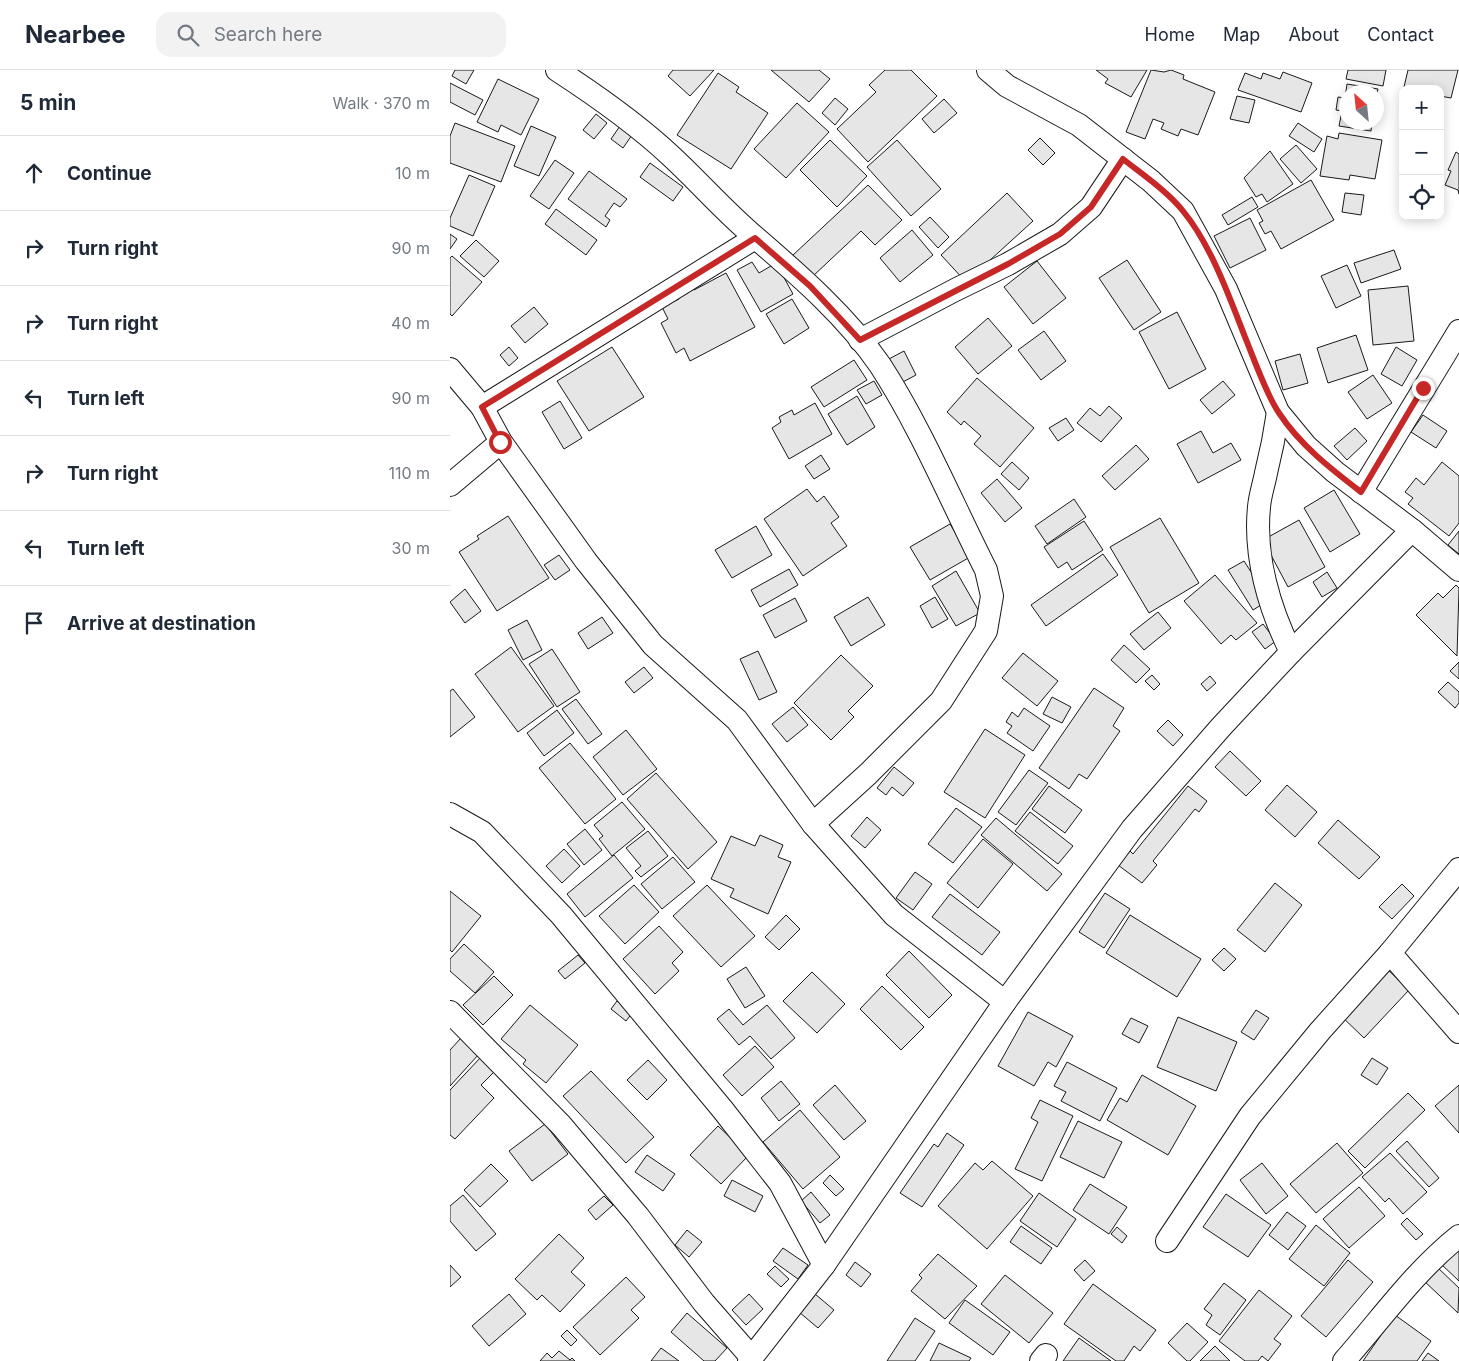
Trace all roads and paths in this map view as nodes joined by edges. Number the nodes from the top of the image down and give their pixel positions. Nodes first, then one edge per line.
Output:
1 (557, 70) edge
2 (988, 70) edge
3 (1123, 159) junction
4 (755, 238) junction
5 (1459, 331) edge
6 (860, 340) junction
7 (450, 368) edge
8 (482, 407) junction
9 (1278, 412) junction
10 (500, 442) junction
11 (450, 484) edge
12 (1361, 492) junction
13 (1412, 530) junction
14 (1459, 570) edge
15 (1291, 652) junction
16 (450, 814) edge
17 (813, 824) junction
18 (1459, 869) edge
19 (1390, 953) junction
20 (1005, 1002) junction
21 (450, 1012) edge
22 (1459, 1032) edge
23 (1459, 1236) edge
24 (1167, 1241) dead end
25 (824, 1265) junction
26 (750, 1360) edge
27 (1344, 1361) edge

1 - 4 street
2 - 3 street
3 - 6 street
3 - 9 street
4 - 6 street
4 - 8 street
5 - 12 street
6 - 17 street
7 - 8 street
8 - 10 street
9 - 12 street
9 - 15 street
10 - 11 street
10 - 17 street
12 - 13 street
13 - 14 street
13 - 15 street
15 - 20 street
16 - 25 street
17 - 20 street
18 - 19 street
19 - 22 street
19 - 24 street
20 - 25 street
21 - 26 street
23 - 27 street
25 - 26 street

